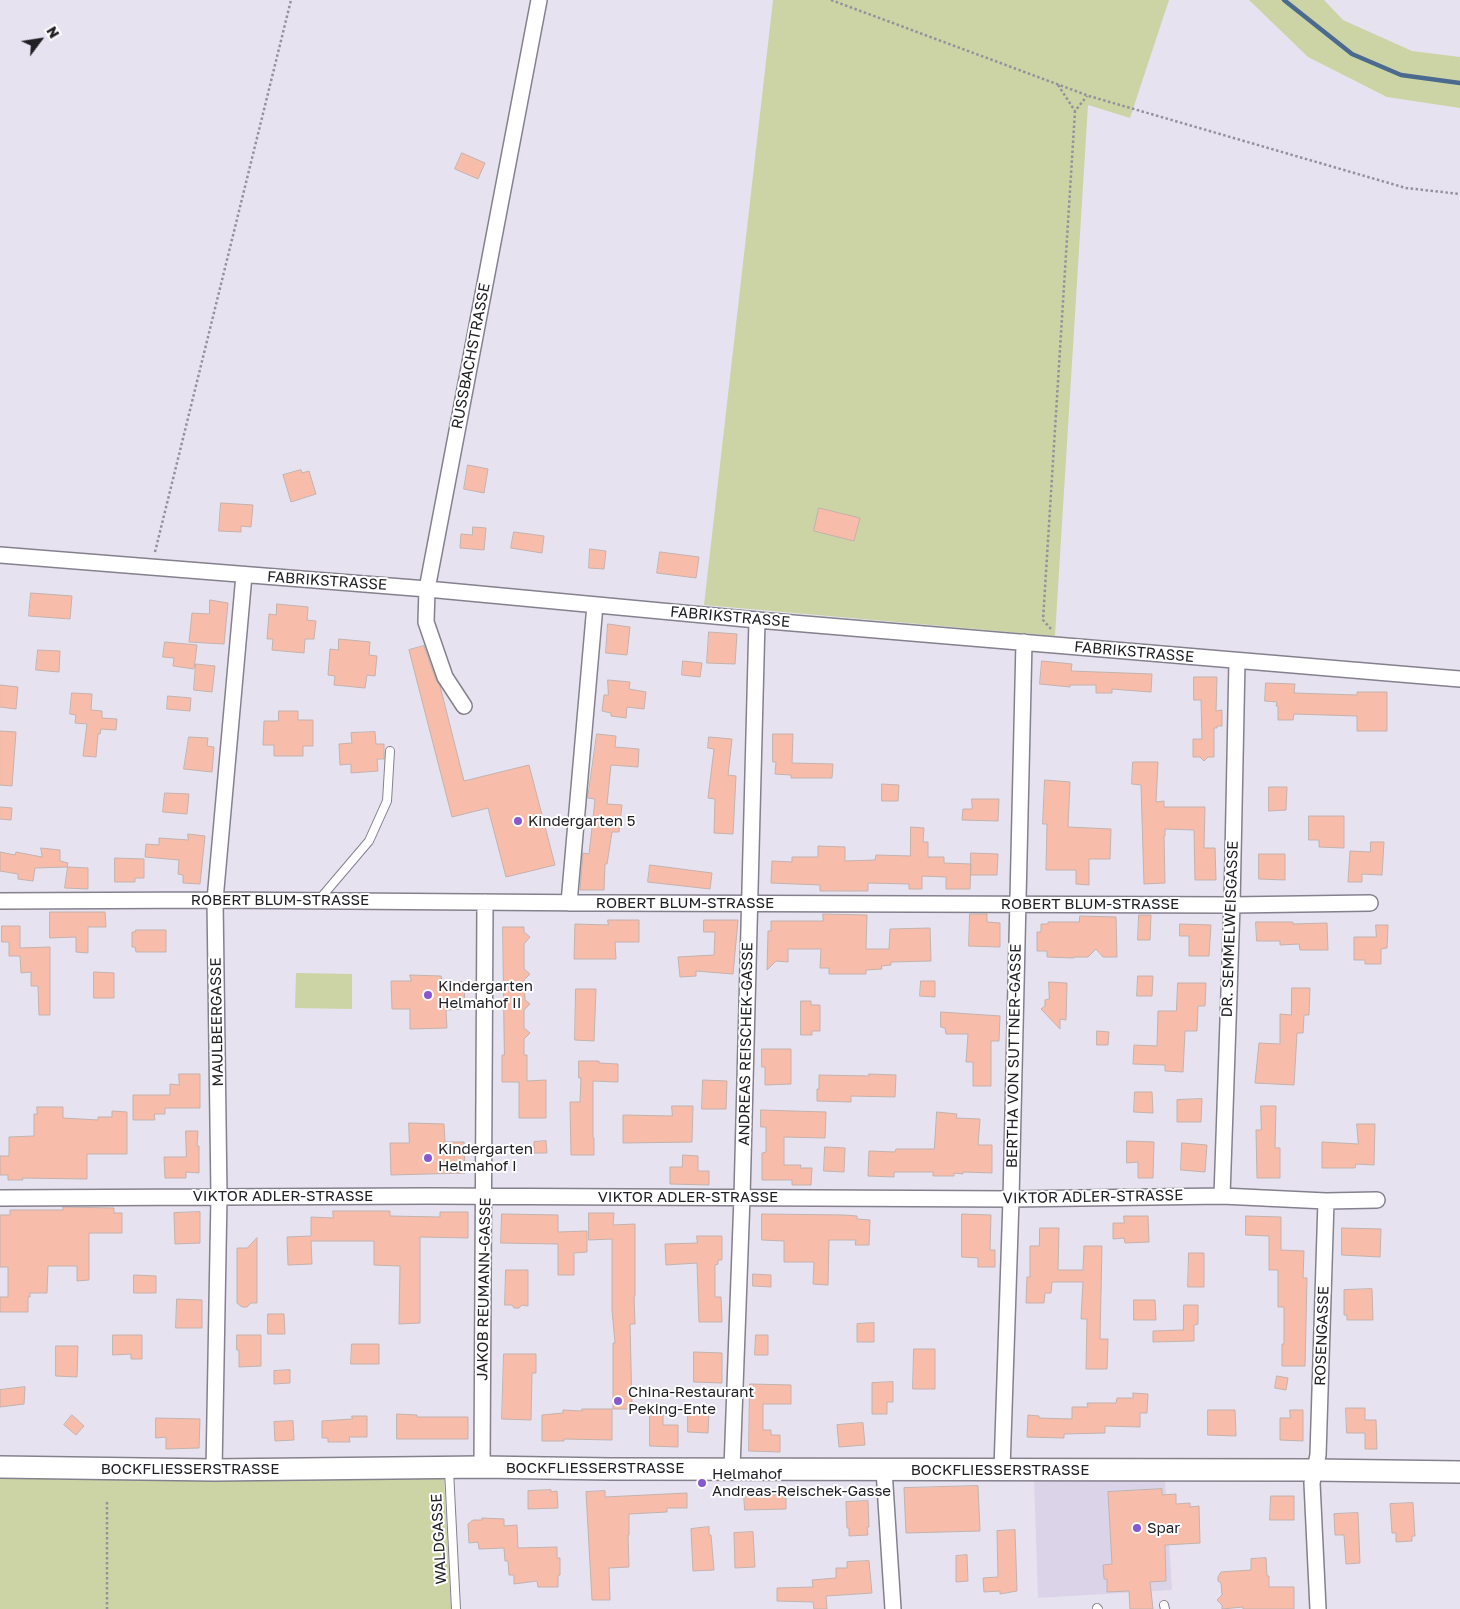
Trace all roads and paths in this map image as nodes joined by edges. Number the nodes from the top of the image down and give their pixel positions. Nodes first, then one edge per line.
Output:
1 (291, 0) edge
2 (539, 0) edge
3 (831, 0) edge
4 (1058, 85) junction
5 (1087, 96) junction
6 (1075, 110) junction
7 (1460, 194) edge
8 (0, 555) edge
9 (152, 567) junction
10 (244, 575) junction
11 (427, 589) junction
12 (595, 604) junction
13 (757, 620) junction
14 (1051, 629) dead end
15 (1024, 642) junction
16 (1237, 661) junction
17 (1460, 680) edge
18 (464, 706) dead end
19 (390, 751) dead end
20 (215, 900) junction
21 (318, 900) junction
22 (0, 901) edge
23 (485, 902) junction
24 (749, 902) junction
25 (569, 903) junction
26 (1370, 903) dead end
27 (1018, 904) junction
28 (1232, 905) junction
29 (219, 1196) junction
30 (485, 1196) junction
31 (1222, 1196) junction
32 (742, 1197) junction
33 (0, 1198) edge
34 (1011, 1198) junction
35 (1377, 1200) dead end
36 (1326, 1201) junction
37 (0, 1467) edge
38 (482, 1467) junction
39 (449, 1468) junction
40 (732, 1468) junction
41 (1002, 1469) junction
42 (214, 1470) junction
43 (884, 1470) junction
44 (1315, 1470) junction
45 (1460, 1472) edge
46 (107, 1502) dead end
47 (107, 1609) edge
48 (456, 1609) edge
49 (892, 1609) edge
50 (1318, 1609) edge

1 - 9 path
2 - 11 street, RUSSBACHSTRASSE
3 - 4 path
4 - 5 path
4 - 6 path
5 - 6 path
5 - 7 path
6 - 14 path
8 - 9 street, FABRIKSTRASSE
9 - 10 street, FABRIKSTRASSE
10 - 11 street, FABRIKSTRASSE
10 - 20 street, MAULBEERGASSE
11 - 12 street, FABRIKSTRASSE
11 - 18 street, RUSSBACHSTRASSE
12 - 13 street, FABRIKSTRASSE
12 - 25 street
13 - 15 street, FABRIKSTRASSE
13 - 24 street, ANDREAS REISCHEK-GASSE
15 - 16 street, FABRIKSTRASSE
15 - 27 street, BERTHA VON SUTTNER-GASSE
16 - 17 street, FABRIKSTRASSE
16 - 28 street, DR. SEMMELWEISGASSE
19 - 21 lane
20 - 21 street, ROBERT BLUM-STRASSE
20 - 22 street, ROBERT BLUM-STRASSE
20 - 29 street, MAULBEERGASSE
21 - 23 street, ROBERT BLUM-STRASSE
23 - 25 street, ROBERT BLUM-STRASSE
23 - 30 street, JAKOB REUMANN-GASSE
24 - 25 street, ROBERT BLUM-STRASSE
24 - 27 street, ROBERT BLUM-STRASSE
24 - 32 street, ANDREAS REISCHEK-GASSE
26 - 28 street, ROBERT BLUM-STRASSE
27 - 28 street, ROBERT BLUM-STRASSE
27 - 34 street, BERTHA VON SUTTNER-GASSE
28 - 31 street, DR. SEMMELWEISGASSE
29 - 30 street, VIKTOR ADLER-STRASSE
29 - 33 street, VIKTOR ADLER-STRASSE
29 - 42 street, MAULBEERGASSE
30 - 32 street, VIKTOR ADLER-STRASSE
30 - 38 street, JAKOB REUMANN-GASSE
31 - 34 street, VIKTOR ADLER-STRASSE
31 - 36 street, VIKTOR ADLER-STRASSE
32 - 34 street, VIKTOR ADLER-STRASSE
32 - 40 street, ANDREAS REISCHEK-GASSE
34 - 41 street, BERTHA VON SUTTNER-GASSE
35 - 36 street, VIKTOR ADLER-STRASSE
36 - 44 street, ROSENGASSE
37 - 42 main road, BOCKFLIESSERSTRASSE
38 - 39 main road, BOCKFLIESSERSTRASSE
38 - 40 main road, BOCKFLIESSERSTRASSE
39 - 42 main road, BOCKFLIESSERSTRASSE
39 - 48 lane, WALDGASSE
40 - 43 main road, BOCKFLIESSERSTRASSE
41 - 43 main road, BOCKFLIESSERSTRASSE
41 - 44 main road, BOCKFLIESSERSTRASSE
43 - 49 street
44 - 45 main road, BOCKFLIESSERSTRASSE
44 - 50 street, ROSENGASSE
46 - 47 path

